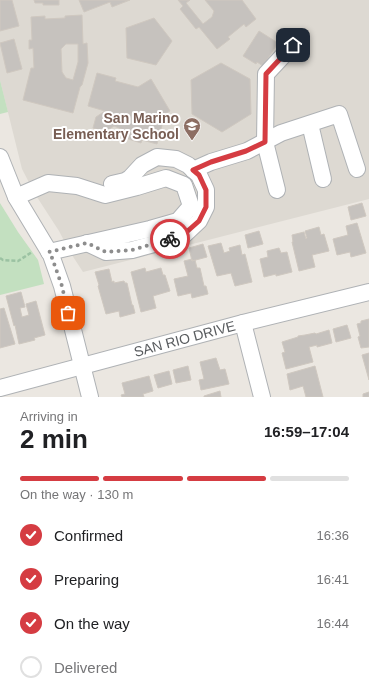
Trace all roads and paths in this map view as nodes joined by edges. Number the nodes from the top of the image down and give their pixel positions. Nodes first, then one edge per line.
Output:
1 (293, 45) dead end
2 (310, 124) junction
3 (265, 142) junction
4 (0, 157) edge
5 (357, 169) dead end
6 (193, 170) junction
7 (323, 179) dead end
8 (89, 190) junction
9 (277, 190) dead end
10 (16, 197) junction
11 (87, 243) junction
12 (32, 252) dead end
13 (49, 252) junction
14 (0, 258) edge
15 (369, 292) edge
16 (243, 323) junction
17 (82, 366) junction
18 (0, 388) edge
19 (90, 397) edge
20 (262, 397) edge

1 - 3 street
2 - 3 street
2 - 5 street
2 - 7 street
3 - 6 street
3 - 9 street
4 - 10 street
6 - 8 street
6 - 11 street
8 - 10 street
8 - 11 street
10 - 13 street
11 - 13 street
12 - 14 path
13 - 17 street
15 - 16 street, SAN RIO DRIVE
16 - 17 street, SAN RIO DRIVE
16 - 20 street
17 - 18 street, SAN RIO DRIVE
17 - 19 street

